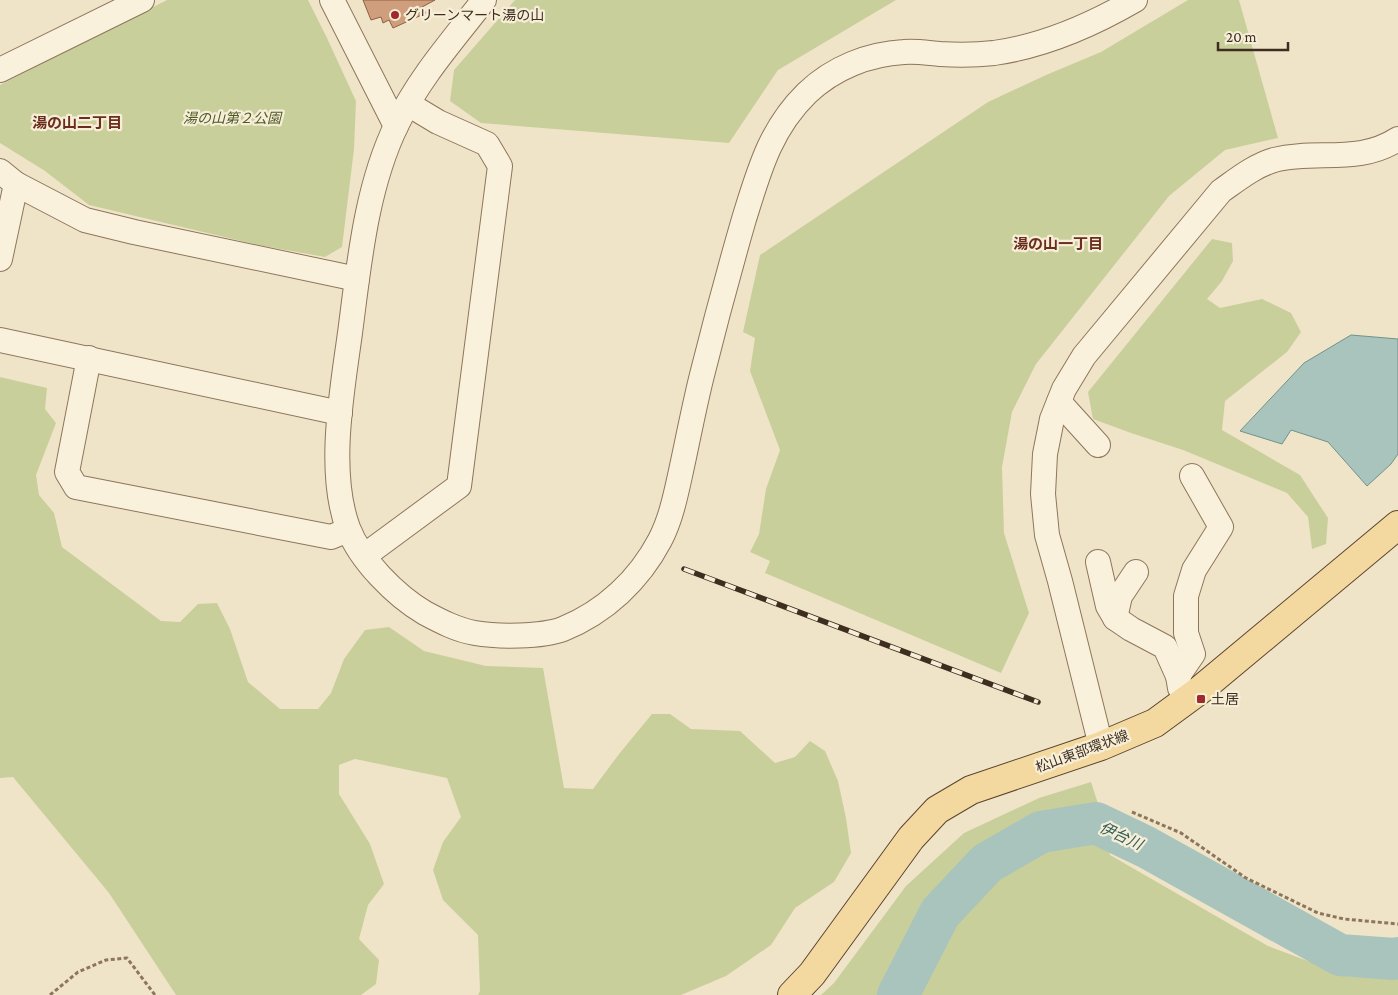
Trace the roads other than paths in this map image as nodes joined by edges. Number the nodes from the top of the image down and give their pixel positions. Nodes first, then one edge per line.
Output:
1 (142, 0) edge
2 (332, 0) edge
3 (1135, 0) edge
4 (482, 1) edge
5 (0, 70) edge
6 (408, 104) junction
7 (396, 126) junction
8 (1398, 139) edge
9 (8, 177) edge
10 (0, 259) edge
11 (357, 279) junction
12 (0, 340) edge
13 (89, 358) junction
14 (1059, 402) junction
15 (340, 413) junction
16 (1098, 446) dead end
17 (1192, 476) dead end
18 (1398, 524) edge
19 (348, 530) junction
20 (364, 556) junction
21 (1098, 562) dead end
22 (1136, 572) dead end
23 (1115, 618) junction
24 (1180, 689) junction
25 (1101, 746) junction
26 (792, 995) edge

1 - 5 street
2 - 7 street
3 - 20 street
4 - 6 street
6 - 7 street
6 - 20 street
7 - 11 street
8 - 14 street
9 - 10 street
9 - 11 street
11 - 15 street
12 - 13 street
13 - 15 street
13 - 19 street
14 - 16 street
14 - 25 street
15 - 19 street
17 - 24 street
18 - 24 main road, 松山東部環状線
19 - 20 street
21 - 23 street
22 - 23 street
23 - 24 street
24 - 25 main road, 松山東部環状線
25 - 26 main road, 松山東部環状線

